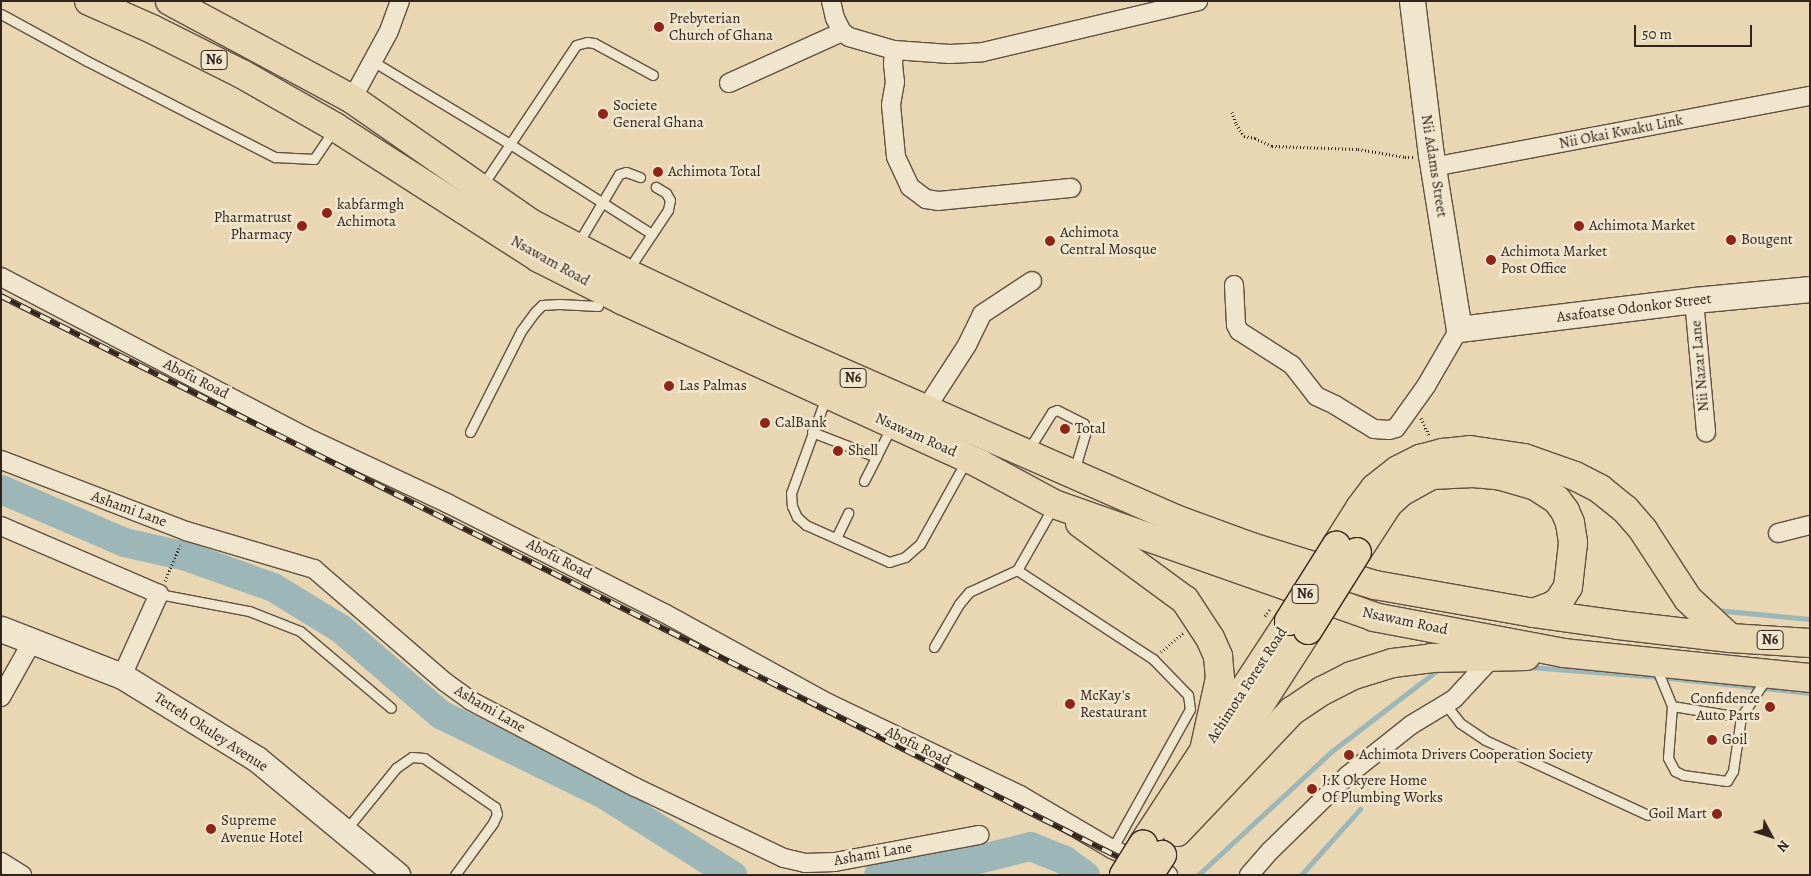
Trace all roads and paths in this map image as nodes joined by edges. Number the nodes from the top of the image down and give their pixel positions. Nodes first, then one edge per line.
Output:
1 (90, 1) edge
2 (170, 1) edge
3 (400, 1) edge
4 (831, 1) edge
5 (1198, 1) edge
6 (1412, 1) edge
7 (1, 14) edge
8 (842, 32) junction
9 (894, 50) junction
10 (374, 62) junction
11 (653, 75) dead end
12 (729, 83) dead end
13 (1810, 96) edge
14 (352, 99) junction
15 (1232, 112) dead end
16 (335, 127) junction
17 (510, 144) junction
18 (1432, 161) junction
19 (640, 177) dead end
20 (656, 187) dead end
21 (480, 188) junction
22 (1071, 188) dead end
23 (601, 202) junction
24 (652, 234) junction
25 (576, 247) junction
26 (626, 273) junction
27 (1, 277) edge
28 (1032, 281) dead end
29 (1234, 285) dead end
30 (1810, 289) edge
31 (1694, 300) junction
32 (598, 306) dead end
33 (1459, 329) junction
34 (827, 395) junction
35 (926, 410) junction
36 (892, 424) junction
37 (470, 432) dead end
38 (812, 432) junction
39 (1706, 432) dead end
40 (1026, 454) junction
41 (876, 457) junction
42 (967, 458) junction
43 (1, 460) edge
44 (1073, 475) junction
45 (864, 481) dead end
46 (1054, 504) junction
47 (848, 513) dead end
48 (1810, 525) edge
49 (1, 526) edge
50 (186, 531) junction
51 (1778, 533) dead end
52 (836, 538) junction
53 (1347, 549) junction
54 (1016, 570) junction
55 (159, 594) junction
56 (1533, 613) junction
57 (1299, 626) junction
58 (1, 628) edge
59 (1187, 630) dead end
60 (1730, 638) junction
61 (33, 640) junction
62 (1810, 642) edge
63 (934, 647) dead end
64 (1564, 653) junction
65 (1492, 658) junction
66 (1154, 659) junction
67 (1654, 662) junction
68 (1769, 674) junction
69 (122, 676) junction
70 (1810, 678) edge
71 (1, 697) edge
72 (1446, 705) junction
73 (1672, 706) junction
74 (391, 708) dead end
75 (1741, 717) junction
76 (1204, 751) junction
77 (1648, 815) dead end
78 (344, 831) junction
79 (1177, 832) junction
80 (978, 835) dead end
81 (1112, 849) junction
82 (1, 862) edge
83 (1156, 862) edge
84 (1255, 872) edge
85 (22, 875) edge
86 (397, 875) edge
87 (455, 875) edge
88 (1124, 875) edge

1 - 16 main road, Nsawam Road / N6
2 - 14 main road, Nsawam Road / N6
3 - 10 street
4 - 8 street
5 - 9 street
6 - 18 street, Nii Adams Street
7 - 16 lane
8 - 9 street
8 - 12 street
9 - 22 street
10 - 14 street
10 - 17 lane
11 - 17 lane
13 - 18 street, Nii Okai Kwaku Link
14 - 16 main road
14 - 21 main road, Nsawam Road / N6
15 - 18 path
16 - 34 main road, Nsawam Road / N6
17 - 21 lane
17 - 23 lane
18 - 33 street, Nii Adams Street
19 - 23 lane
20 - 24 lane
21 - 25 main road, Nsawam Road / N6
23 - 24 lane
23 - 25 lane
24 - 26 lane
25 - 26 main road, Nsawam Road / N6
26 - 35 main road, Nsawam Road / N6
27 - 81 street, Abofu Road
28 - 35 street
29 - 33 street
30 - 31 street, Asafoatse Odonkor Street
31 - 33 street, Asafoatse Odonkor Street
31 - 39 street, Nii Nazar Lane
32 - 37 lane
34 - 36 main road, Nsawam Road / N6
34 - 38 lane
35 - 40 main road, Nsawam Road / N6
36 - 41 lane
36 - 42 main road, Nsawam Road / N6
38 - 41 lane
38 - 52 lane
40 - 44 main road, Nsawam Road / N6
40 - 44 lane
41 - 45 lane
42 - 46 main road, Nsawam Road / N6
42 - 52 lane
43 - 50 street, Ashami Lane
44 - 56 main road, Nsawam Road / N6
46 - 54 lane
46 - 64 main road, Nsawam Road / N6
46 - 76 main road
47 - 52 lane
48 - 51 street
49 - 55 street
50 - 55 path
50 - 80 street, Ashami Lane
53 - 56 main road, Achimota Forest Road
53 - 57 main road, Achimota Forest Road, bridge
53 - 60 main road, Achimota Forest Road
54 - 63 lane
54 - 66 lane
55 - 69 street
55 - 74 lane
56 - 60 main road, Nsawam Road / N6
57 - 76 main road, Achimota Forest Road
57 - 79 main road, Achimota Forest Road
58 - 61 street, Tetteh Okuley Avenue
59 - 66 path
60 - 62 main road, Nsawam Road / N6
61 - 69 street, Tetteh Okuley Avenue
61 - 71 street
64 - 65 main road
64 - 67 main road, Nsawam Road / N6
65 - 72 street
65 - 79 main road
66 - 81 lane
67 - 68 main road, Nsawam Road / N6
67 - 73 lane
68 - 70 main road, Nsawam Road / N6
68 - 75 lane
69 - 78 street, Tetteh Okuley Avenue
72 - 77 lane
72 - 84 street
73 - 75 lane
73 - 75 lane
76 - 83 main road, Achimota Forest Road
78 - 86 street, Tetteh Okuley Avenue
78 - 87 lane
79 - 83 main road, Achimota Forest Road
81 - 83 street, Abofu Road
82 - 85 street
83 - 88 main road, Achimota Forest Road, bridge

